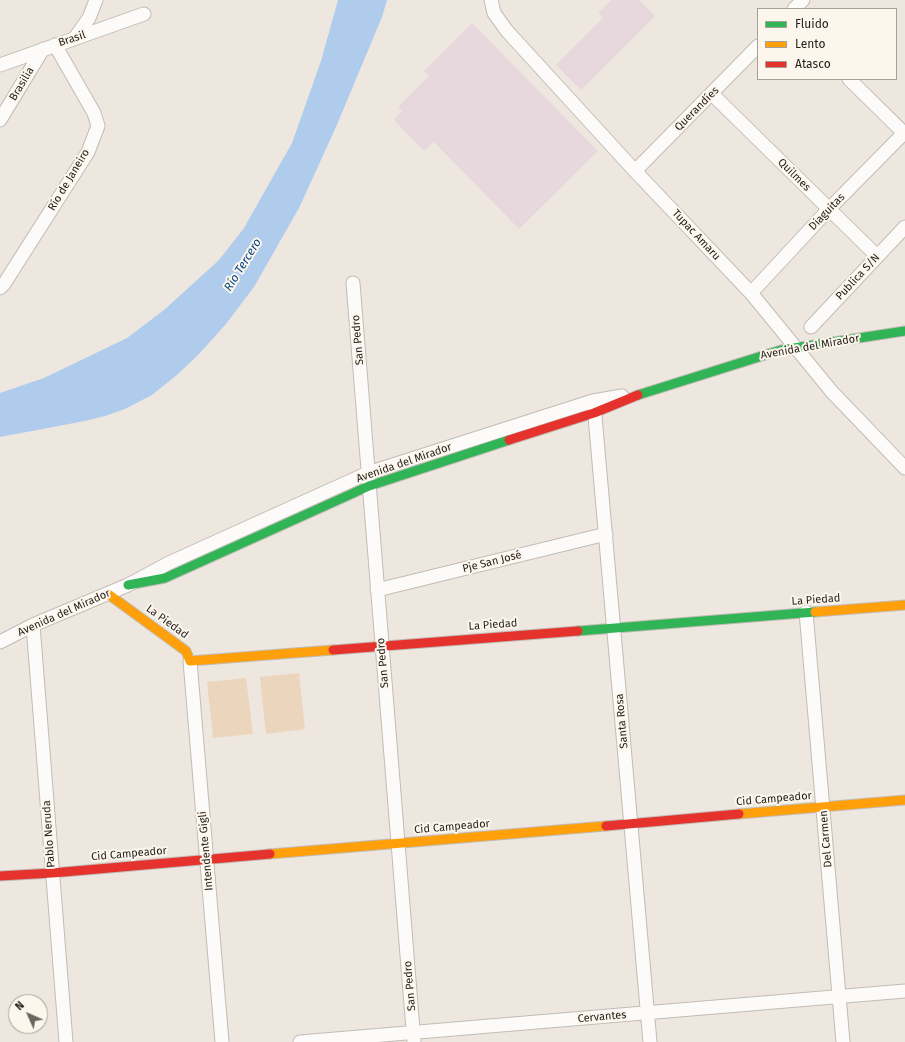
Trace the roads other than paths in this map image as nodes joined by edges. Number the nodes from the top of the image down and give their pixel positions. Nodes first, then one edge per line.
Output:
1 (96, 0) edge
2 (491, 0) edge
3 (803, 0) edge
4 (795, 8) edge
5 (144, 14) dead end
6 (74, 39) junction
7 (49, 47) junction
8 (757, 47) edge
9 (0, 64) edge
10 (850, 80) edge
11 (712, 94) junction
12 (0, 120) edge
13 (905, 133) edge
14 (635, 171) junction
15 (829, 209) junction
16 (905, 227) edge
17 (877, 256) junction
18 (353, 284) dead end
19 (0, 288) edge
20 (751, 293) junction
21 (811, 327) dead end
22 (905, 331) edge
23 (795, 348) junction
24 (648, 391) joint
25 (594, 407) junction
26 (905, 468) edge
27 (369, 479) junction
28 (606, 534) junction
29 (378, 590) junction
30 (108, 594) junction
31 (905, 605) edge
32 (806, 612) junction
33 (33, 625) junction
34 (614, 627) junction
35 (0, 642) edge
36 (382, 646) junction
37 (190, 660) junction
38 (905, 800) edge
39 (823, 807) junction
40 (631, 824) junction
41 (398, 843) junction
42 (207, 860) junction
43 (52, 872) junction
44 (0, 876) edge
45 (905, 991) edge
46 (839, 997) junction
47 (648, 1013) junction
48 (414, 1037) edge
49 (66, 1042) edge
50 (222, 1042) edge
51 (300, 1042) edge
52 (650, 1042) edge
53 (843, 1042) edge

1 - 6 street
2 - 14 street, Tupac Amaru
3 - 4 street
5 - 6 street, Brasil
6 - 7 street, Brasil
7 - 9 street, Brasil
7 - 12 street, Brasilia
7 - 19 street, Río de Janeiro
8 - 11 street, Querandíes
10 - 13 street
11 - 14 street, Querandíes
11 - 15 street, Quilmes
13 - 15 street, Diaguitas
14 - 20 street, Tupac Amaru
15 - 17 street, Quilmes
15 - 20 street, Diaguitas
16 - 17 street, Publica S/N
17 - 21 street, Publica S/N
18 - 27 street, San Pedro
20 - 23 street, Tupac Amaru
22 - 23 street, Avenida del Mirador
23 - 24 street, Avenida del Mirador
23 - 26 street, Tupac Amaru
24 - 25 street, Avenida del Mirador
25 - 27 street, Avenida del Mirador
25 - 28 street, Santa Rosa
27 - 29 street, San Pedro
27 - 30 street, Avenida del Mirador
28 - 29 street, Pje San José
28 - 34 street, Santa Rosa
29 - 36 street, San Pedro
30 - 33 street, Avenida del Mirador
30 - 37 street, La Piedad
31 - 32 street, La Piedad
32 - 34 street, La Piedad
32 - 39 street, Del Carmen
33 - 35 street, Avenida del Mirador
33 - 43 street, Pablo Neruda
34 - 36 street, La Piedad
34 - 40 street, Santa Rosa
36 - 37 street, La Piedad
36 - 41 street, San Pedro
37 - 42 street, Intendente Gigli
38 - 39 street, Cid Campeador
39 - 40 street, Cid Campeador
39 - 46 street, Del Carmen
40 - 41 street, Cid Campeador
40 - 47 street, Santa Rosa
41 - 42 street, Cid Campeador
41 - 48 street, San Pedro
42 - 43 street, Cid Campeador
42 - 50 street, Intendente Gigli
43 - 44 street, Cid Campeador
43 - 49 street, Pablo Neruda
45 - 46 street, Cervantes
46 - 47 street, Cervantes
46 - 53 street, Del Carmen
47 - 48 street, Cervantes
47 - 52 street, Santa Rosa
48 - 51 street, Cervantes

